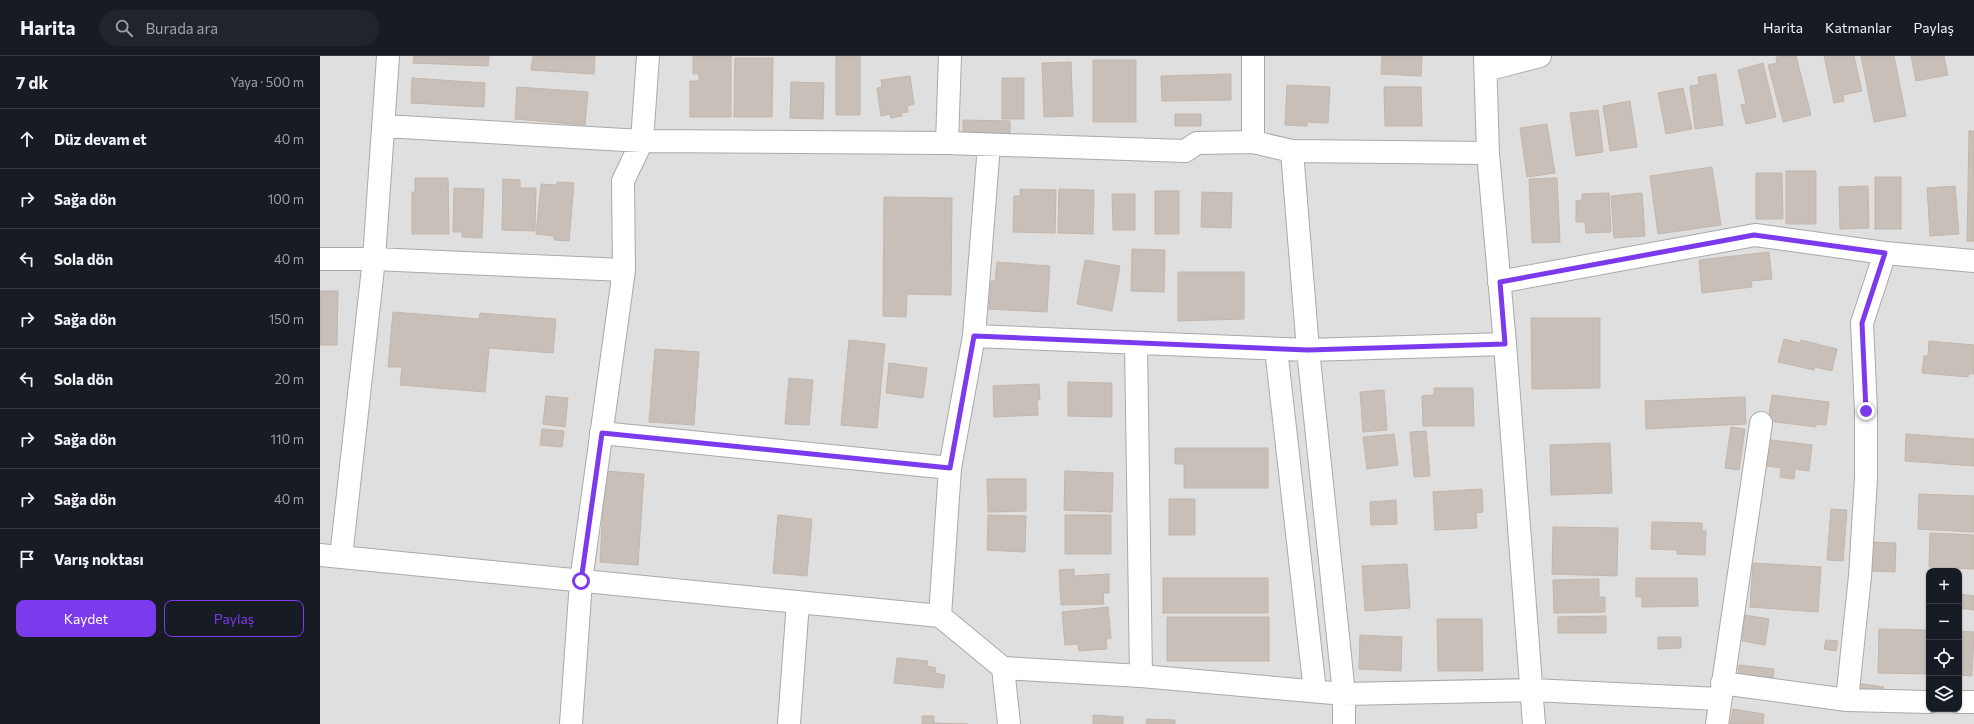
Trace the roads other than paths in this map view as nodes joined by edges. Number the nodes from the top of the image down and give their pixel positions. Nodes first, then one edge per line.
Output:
1 (388, 56) edge
2 (648, 56) edge
3 (950, 56) edge
4 (1253, 56) edge
5 (1540, 56) edge
6 (1485, 63) edge
7 (384, 126) junction
8 (642, 141) junction
9 (1253, 142) junction
10 (947, 143) junction
11 (989, 145) junction
12 (1292, 151) junction
13 (1488, 153) junction
14 (1885, 253) junction
15 (320, 259) edge
16 (374, 259) junction
17 (1974, 262) edge
18 (624, 270) junction
19 (1500, 282) junction
20 (974, 336) junction
21 (1136, 343) junction
22 (1505, 344) junction
23 (1276, 349) junction
24 (1308, 350) junction
25 (1761, 423) dead end
26 (602, 433) junction
27 (950, 468) junction
28 (331, 556) edge
29 (581, 581) junction
30 (798, 602) junction
31 (940, 616) junction
32 (1003, 668) junction
33 (1141, 676) junction
34 (1532, 690) junction
35 (1315, 691) junction
36 (1721, 691) junction
37 (1344, 694) junction
38 (1847, 700) junction
39 (1926, 702) edge
40 (1962, 702) edge
41 (1974, 702) edge
42 (571, 724) edge
43 (789, 724) edge
44 (1008, 724) edge
45 (1344, 724) edge
46 (1534, 724) edge
47 (1717, 724) edge

1 - 7 street
2 - 8 street
3 - 10 street
4 - 9 street
5 - 6 street
6 - 13 street
7 - 8 street
7 - 16 street
8 - 10 street
8 - 18 street
9 - 11 street
9 - 12 street
10 - 11 street
11 - 20 street
12 - 13 street
12 - 24 street
13 - 19 street
14 - 17 street
14 - 19 street
14 - 38 street
15 - 16 street
16 - 18 street
16 - 28 street
18 - 26 street
19 - 22 street
20 - 21 street
20 - 27 street
21 - 23 street
21 - 33 street
22 - 24 street
22 - 34 street
23 - 24 street
23 - 35 street
24 - 37 street
25 - 36 street
26 - 27 street
26 - 29 street
27 - 31 street
28 - 29 street
29 - 30 street
29 - 42 street
30 - 31 street
30 - 43 street
31 - 32 street
32 - 33 street
32 - 44 street
33 - 35 street
34 - 36 street
34 - 37 street
34 - 46 street
35 - 37 street
36 - 38 street
36 - 47 street
37 - 45 street
38 - 39 street
40 - 41 street

